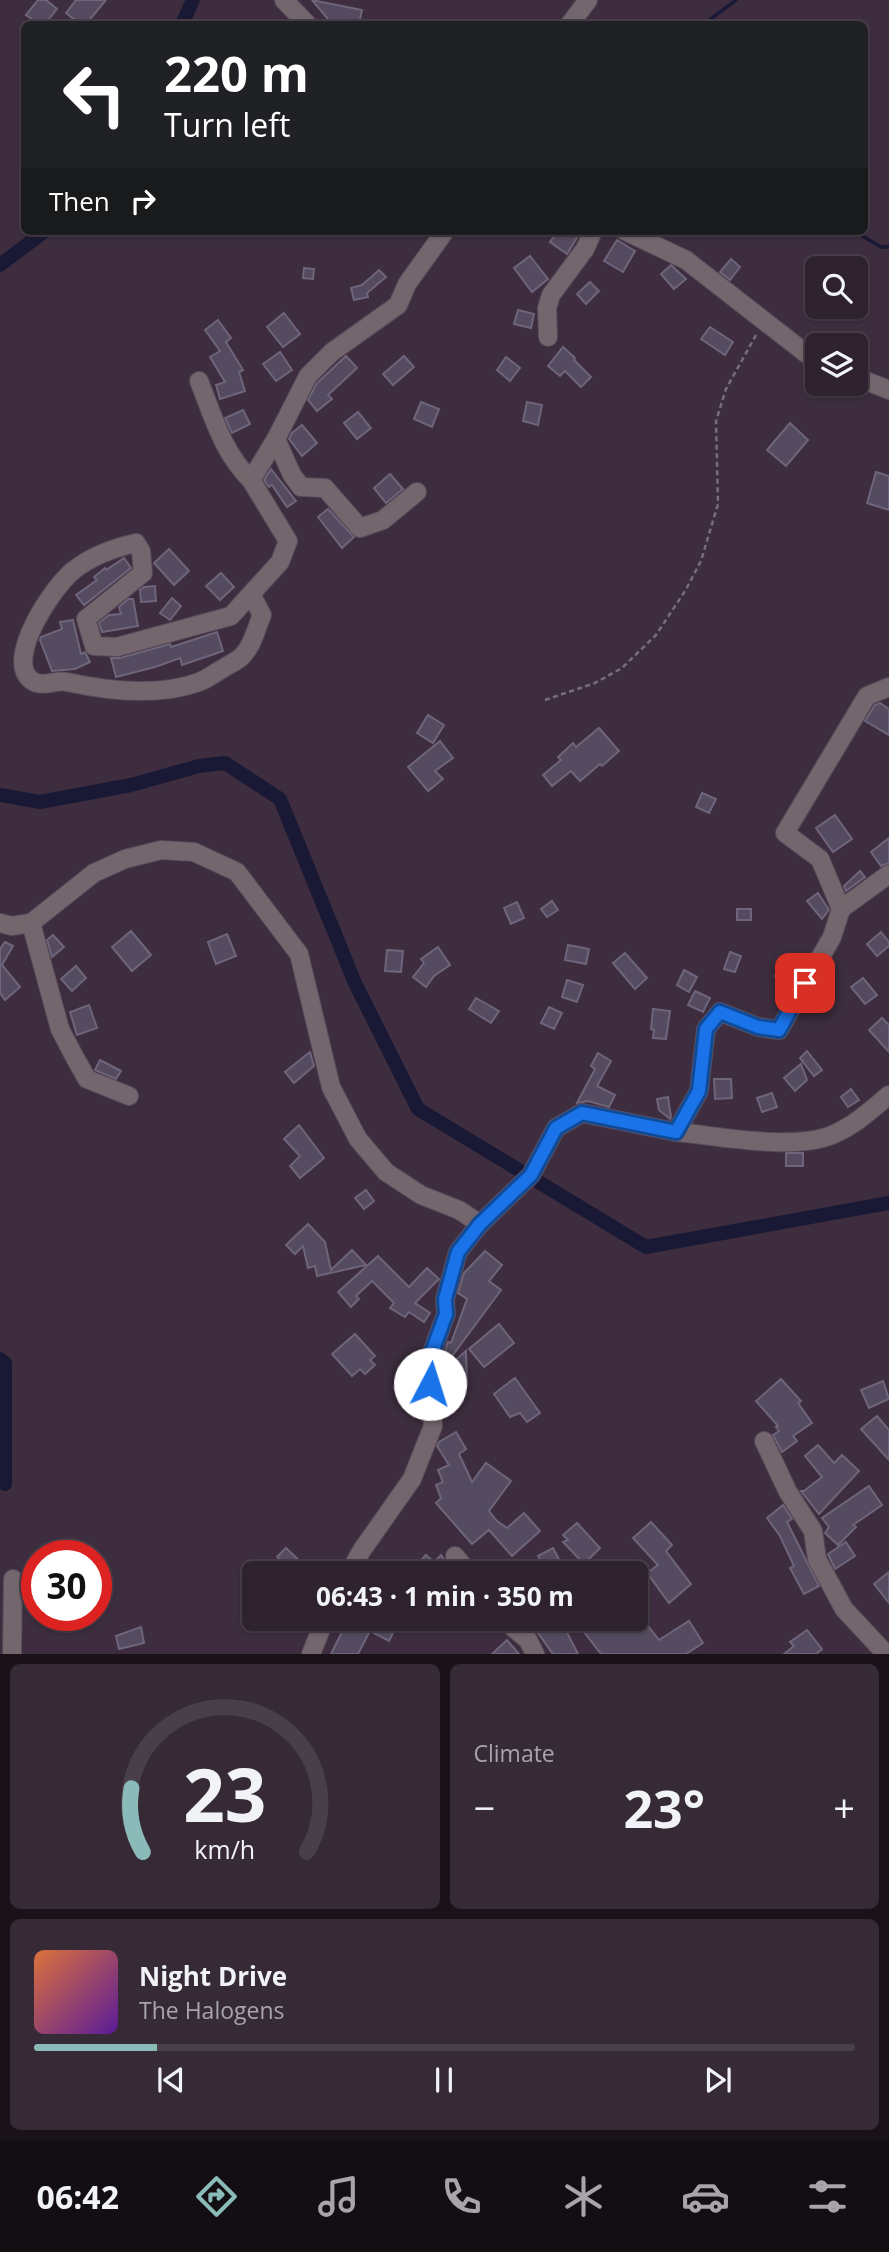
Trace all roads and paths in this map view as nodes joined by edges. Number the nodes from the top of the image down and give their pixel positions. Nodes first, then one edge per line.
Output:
1 (285, 0) edge
2 (588, 0) edge
3 (304, 21) edge
4 (572, 21) edge
5 (443, 235) edge
6 (591, 235) edge
7 (633, 235) edge
8 (765, 320) junction
9 (548, 337) dead end
10 (805, 352) edge
11 (199, 381) dead end
12 (868, 382) edge
13 (889, 390) edge
14 (276, 439) junction
15 (251, 480) junction
16 (417, 492) dead end
17 (251, 594) junction
18 (889, 687) edge
19 (545, 700) dead end
20 (889, 874) edge
21 (841, 909) junction
22 (0, 923) edge
23 (31, 923) junction
24 (889, 1095) edge
25 (129, 1096) dead end
26 (676, 1132) junction
27 (480, 1224) junction
28 (764, 1441) dead end
29 (455, 1556) dead end
30 (356, 1561) edge
31 (459, 1561) edge
32 (13, 1579) dead end
33 (320, 1631) edge
34 (517, 1631) edge
35 (12, 1654) edge
36 (311, 1654) edge
37 (535, 1654) edge
38 (886, 1654) edge

1 - 3 street
2 - 4 street
5 - 14 street
6 - 9 street
7 - 8 street
8 - 10 street
8 - 19 path
11 - 15 street
12 - 13 street
14 - 15 street
14 - 16 street
15 - 17 street
17 - 17 street
18 - 21 street
20 - 21 street
21 - 26 street
22 - 23 street
23 - 25 street
23 - 27 street
24 - 26 street
26 - 27 street
27 - 30 street
28 - 38 street
29 - 31 street
32 - 35 street
33 - 36 street
34 - 37 street

